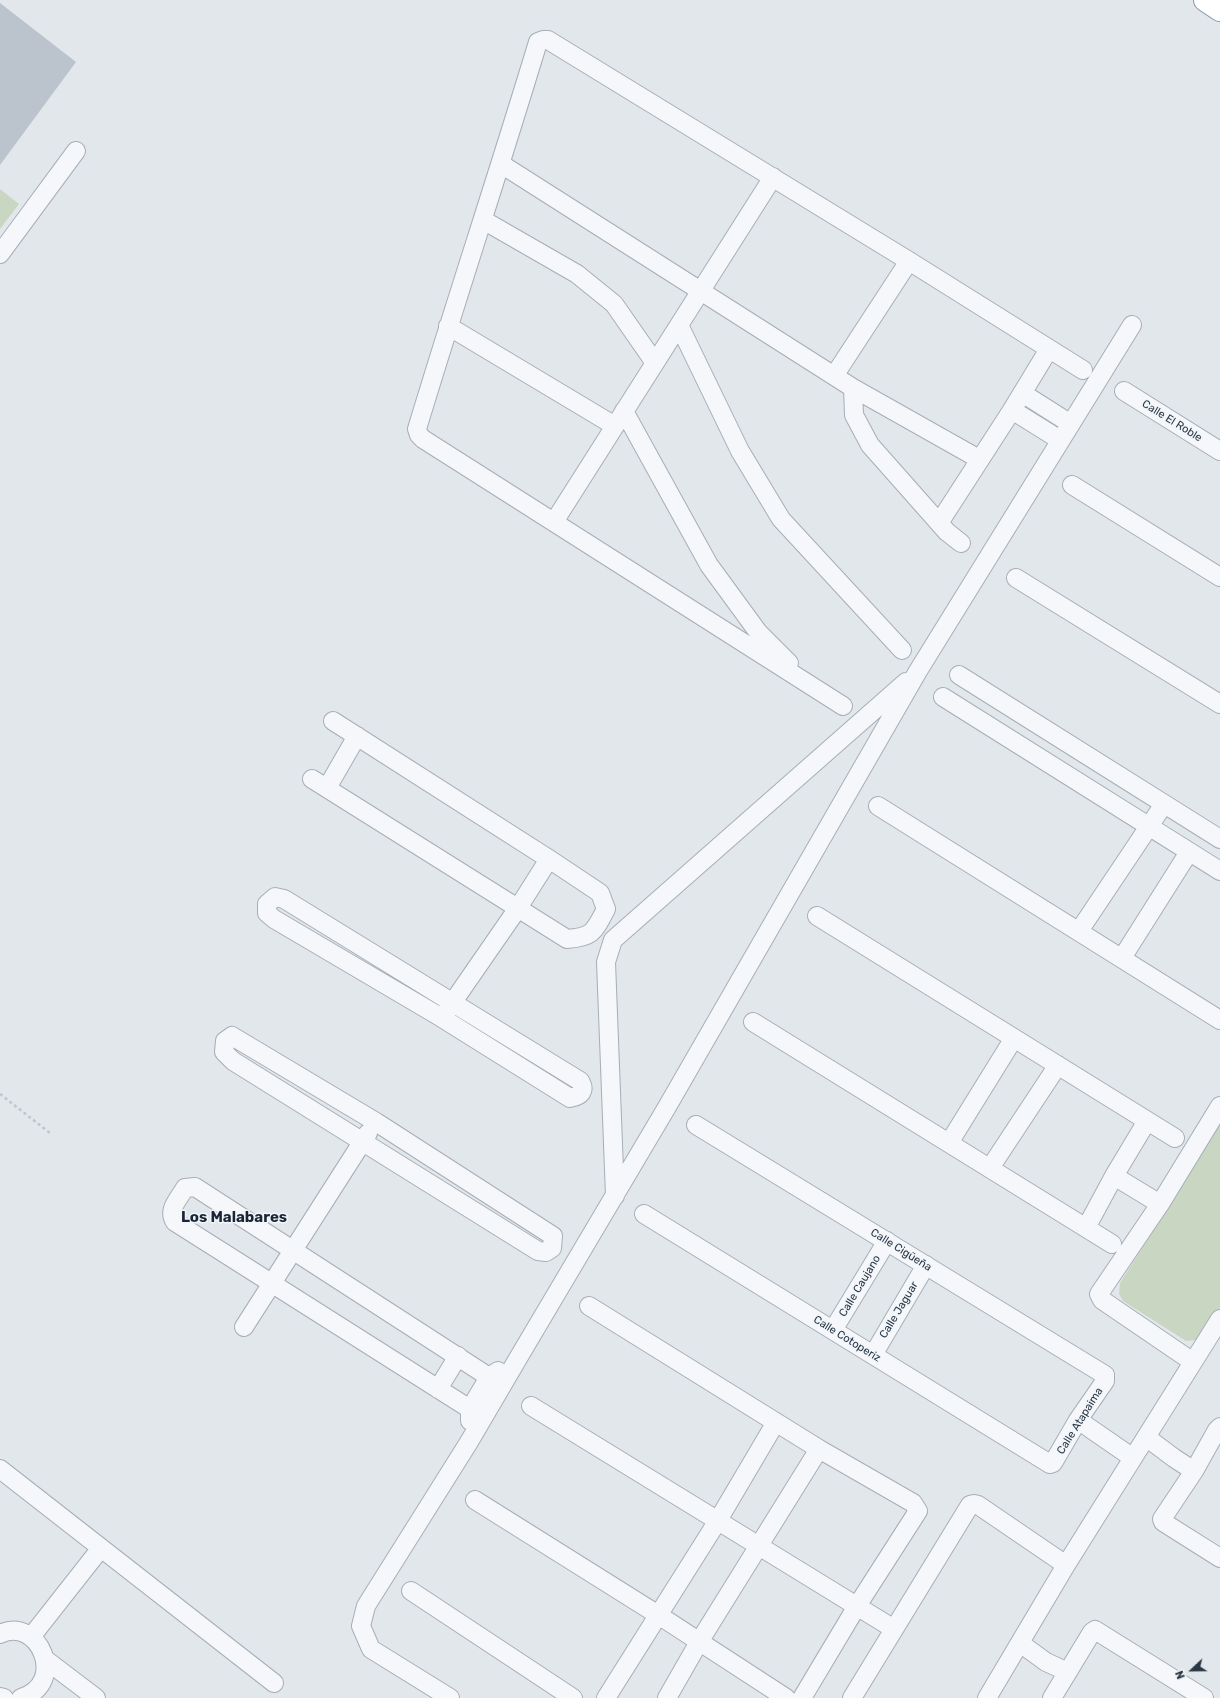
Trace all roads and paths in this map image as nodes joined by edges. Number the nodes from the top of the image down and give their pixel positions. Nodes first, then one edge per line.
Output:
1 (1205, 0) edge
2 (1220, 10) edge
3 (76, 151) dead end
4 (501, 164) junction
5 (773, 177) junction
6 (483, 220) junction
7 (0, 254) edge
8 (909, 261) junction
9 (700, 291) junction
10 (679, 325) junction
11 (1132, 325) dead end
12 (448, 326) junction
13 (1049, 348) junction
14 (655, 363) junction
15 (1083, 370) dead end
16 (834, 376) junction
17 (853, 388) junction
18 (1124, 391) dead end
19 (1022, 393) junction
20 (1012, 410) junction
21 (620, 418) junction
22 (1070, 424) junction
23 (1060, 440) junction
24 (1220, 451) edge
25 (979, 459) junction
26 (1072, 485) dead end
27 (554, 522) junction
28 (939, 523) junction
29 (961, 543) dead end
30 (1220, 577) edge
31 (1016, 578) dead end
32 (902, 650) dead end
33 (918, 671) junction
34 (959, 675) dead end
35 (813, 687) junction
36 (944, 698) dead end
37 (1220, 704) edge
38 (843, 706) dead end
39 (333, 721) dead end
40 (357, 736) junction
41 (1164, 804) junction
42 (878, 806) dead end
43 (1148, 826) junction
44 (1220, 839) edge
45 (1189, 852) junction
46 (549, 859) junction
47 (1220, 871) edge
48 (518, 908) junction
49 (817, 916) dead end
50 (597, 927) junction
51 (1079, 931) junction
52 (613, 940) junction
53 (1122, 958) junction
54 (452, 1001) junction
55 (1219, 1016) edge
56 (442, 1018) junction
57 (753, 1022) dead end
58 (1014, 1038) junction
59 (1058, 1065) junction
60 (0, 1094) edge
61 (1220, 1106) edge
62 (1147, 1121) junction
63 (376, 1122) junction
64 (696, 1124) dead end
65 (50, 1133) dead end
66 (1175, 1138) dead end
67 (362, 1142) junction
68 (949, 1143) junction
69 (990, 1168) junction
70 (1114, 1176) junction
71 (615, 1196) junction
72 (1160, 1204) junction
73 (644, 1214) dead end
74 (1086, 1228) junction
75 (887, 1241) junction
76 (1112, 1244) dead end
77 (294, 1250) junction
78 (926, 1266) junction
79 (272, 1284) junction
80 (589, 1306) dead end
81 (1220, 1319) edge
82 (244, 1327) dead end
83 (833, 1330) junction
84 (873, 1355) junction
85 (458, 1356) junction
86 (520, 1356) junction
87 (1193, 1362) junction
88 (1105, 1375) joint
89 (489, 1377) junction
90 (438, 1389) junction
91 (531, 1406) dead end
92 (470, 1409) junction
93 (1078, 1420) junction
94 (776, 1422) junction
95 (1220, 1427) edge
96 (1146, 1437) junction
97 (470, 1442) junction
98 (819, 1449) junction
99 (1134, 1458) junction
100 (1050, 1464) joint
101 (0, 1469) edge
102 (1194, 1471) junction
103 (475, 1500) dead end
104 (717, 1522) junction
105 (758, 1546) junction
106 (101, 1548) junction
107 (1220, 1558) edge
108 (1066, 1565) junction
109 (411, 1591) dead end
110 (858, 1606) junction
111 (660, 1616) junction
112 (894, 1629) junction
113 (1, 1632) edge
114 (31, 1637) junction
115 (700, 1642) junction
116 (1020, 1643) junction
117 (46, 1660) junction
118 (1068, 1672) junction
119 (274, 1683) dead end
120 (0, 1697) edge
121 (4, 1698) edge
122 (23, 1698) edge
123 (96, 1698) edge
124 (450, 1698) edge
125 (573, 1698) edge
126 (606, 1698) edge
127 (667, 1698) edge
128 (786, 1698) edge
129 (802, 1698) edge
130 (852, 1698) edge
131 (987, 1698) edge
132 (1052, 1698) edge
133 (1204, 1698) edge

1 - 2 highway
3 - 7 street
4 - 5 street
4 - 6 street
4 - 9 street
5 - 8 street
5 - 9 street
6 - 12 street
6 - 14 street
8 - 13 street
8 - 16 street
9 - 10 street
9 - 16 street
10 - 14 street
10 - 32 street
11 - 22 street
12 - 21 street
12 - 27 street
13 - 15 street
13 - 19 street
14 - 21 street
16 - 17 street
17 - 25 street
17 - 28 street
18 - 24 street, Calle El Roble
19 - 20 street
19 - 22 street
20 - 23 street
20 - 25 street
21 - 27 street
21 - 35 street
22 - 23 street
23 - 33 street
25 - 28 street
26 - 30 street
27 - 35 street
28 - 29 street
31 - 37 street
33 - 52 street
33 - 71 street
34 - 41 street
35 - 38 street
36 - 43 street
39 - 40 street
40 - 46 street
40 - 48 street
41 - 43 street
41 - 44 street
42 - 51 street
43 - 45 street
43 - 51 street
45 - 47 street
45 - 53 street
46 - 48 street
46 - 50 street
48 - 50 street
48 - 54 street
49 - 58 street
50 - 52 street
51 - 53 street
52 - 71 street
53 - 55 street
54 - 56 street
54 - 56 street
54 - 56 street
57 - 68 street
58 - 59 street
58 - 68 street
59 - 62 street
59 - 69 street
60 - 65 path
61 - 72 street
62 - 66 street
62 - 70 street
63 - 67 street
63 - 67 street
63 - 67 street
64 - 75 street, Calle Cigüeña
67 - 77 street
68 - 69 street
69 - 74 street
70 - 72 street
70 - 74 street
71 - 86 street
72 - 87 street
73 - 83 street, Calle Cotoperiz
74 - 76 street
75 - 78 street, Calle Cigüeña
75 - 83 street, Calle Caujano
77 - 79 street
77 - 79 street
77 - 85 street
78 - 84 street, Calle Jaguar
78 - 88 street, Calle Cigüeña
79 - 82 street
79 - 90 street
80 - 94 street
81 - 87 street
83 - 84 street, Calle Cotoperiz
84 - 100 street, Calle Cotoperiz
85 - 89 street
85 - 90 street
86 - 89 street
86 - 97 street
87 - 96 street
88 - 93 street, Calle Atapaima
89 - 92 street
90 - 92 street
91 - 104 street
92 - 97 street
93 - 99 street
93 - 100 street, Calle Atapaima
94 - 98 street
94 - 104 street
95 - 102 street
96 - 99 street
96 - 102 street
97 - 124 street
98 - 105 street
98 - 110 street
99 - 108 street
101 - 106 street
102 - 107 street
103 - 111 street
104 - 105 street
104 - 111 street
105 - 110 street
105 - 115 street
106 - 114 street
106 - 119 street
108 - 112 street
108 - 116 street
109 - 125 street
110 - 112 street
110 - 129 street
111 - 115 street
111 - 126 street
112 - 130 street
113 - 114 street
114 - 117 street
115 - 127 street
115 - 128 street
116 - 118 street
116 - 131 street
117 - 122 street
117 - 123 street
118 - 132 street
118 - 133 street
120 - 121 street

